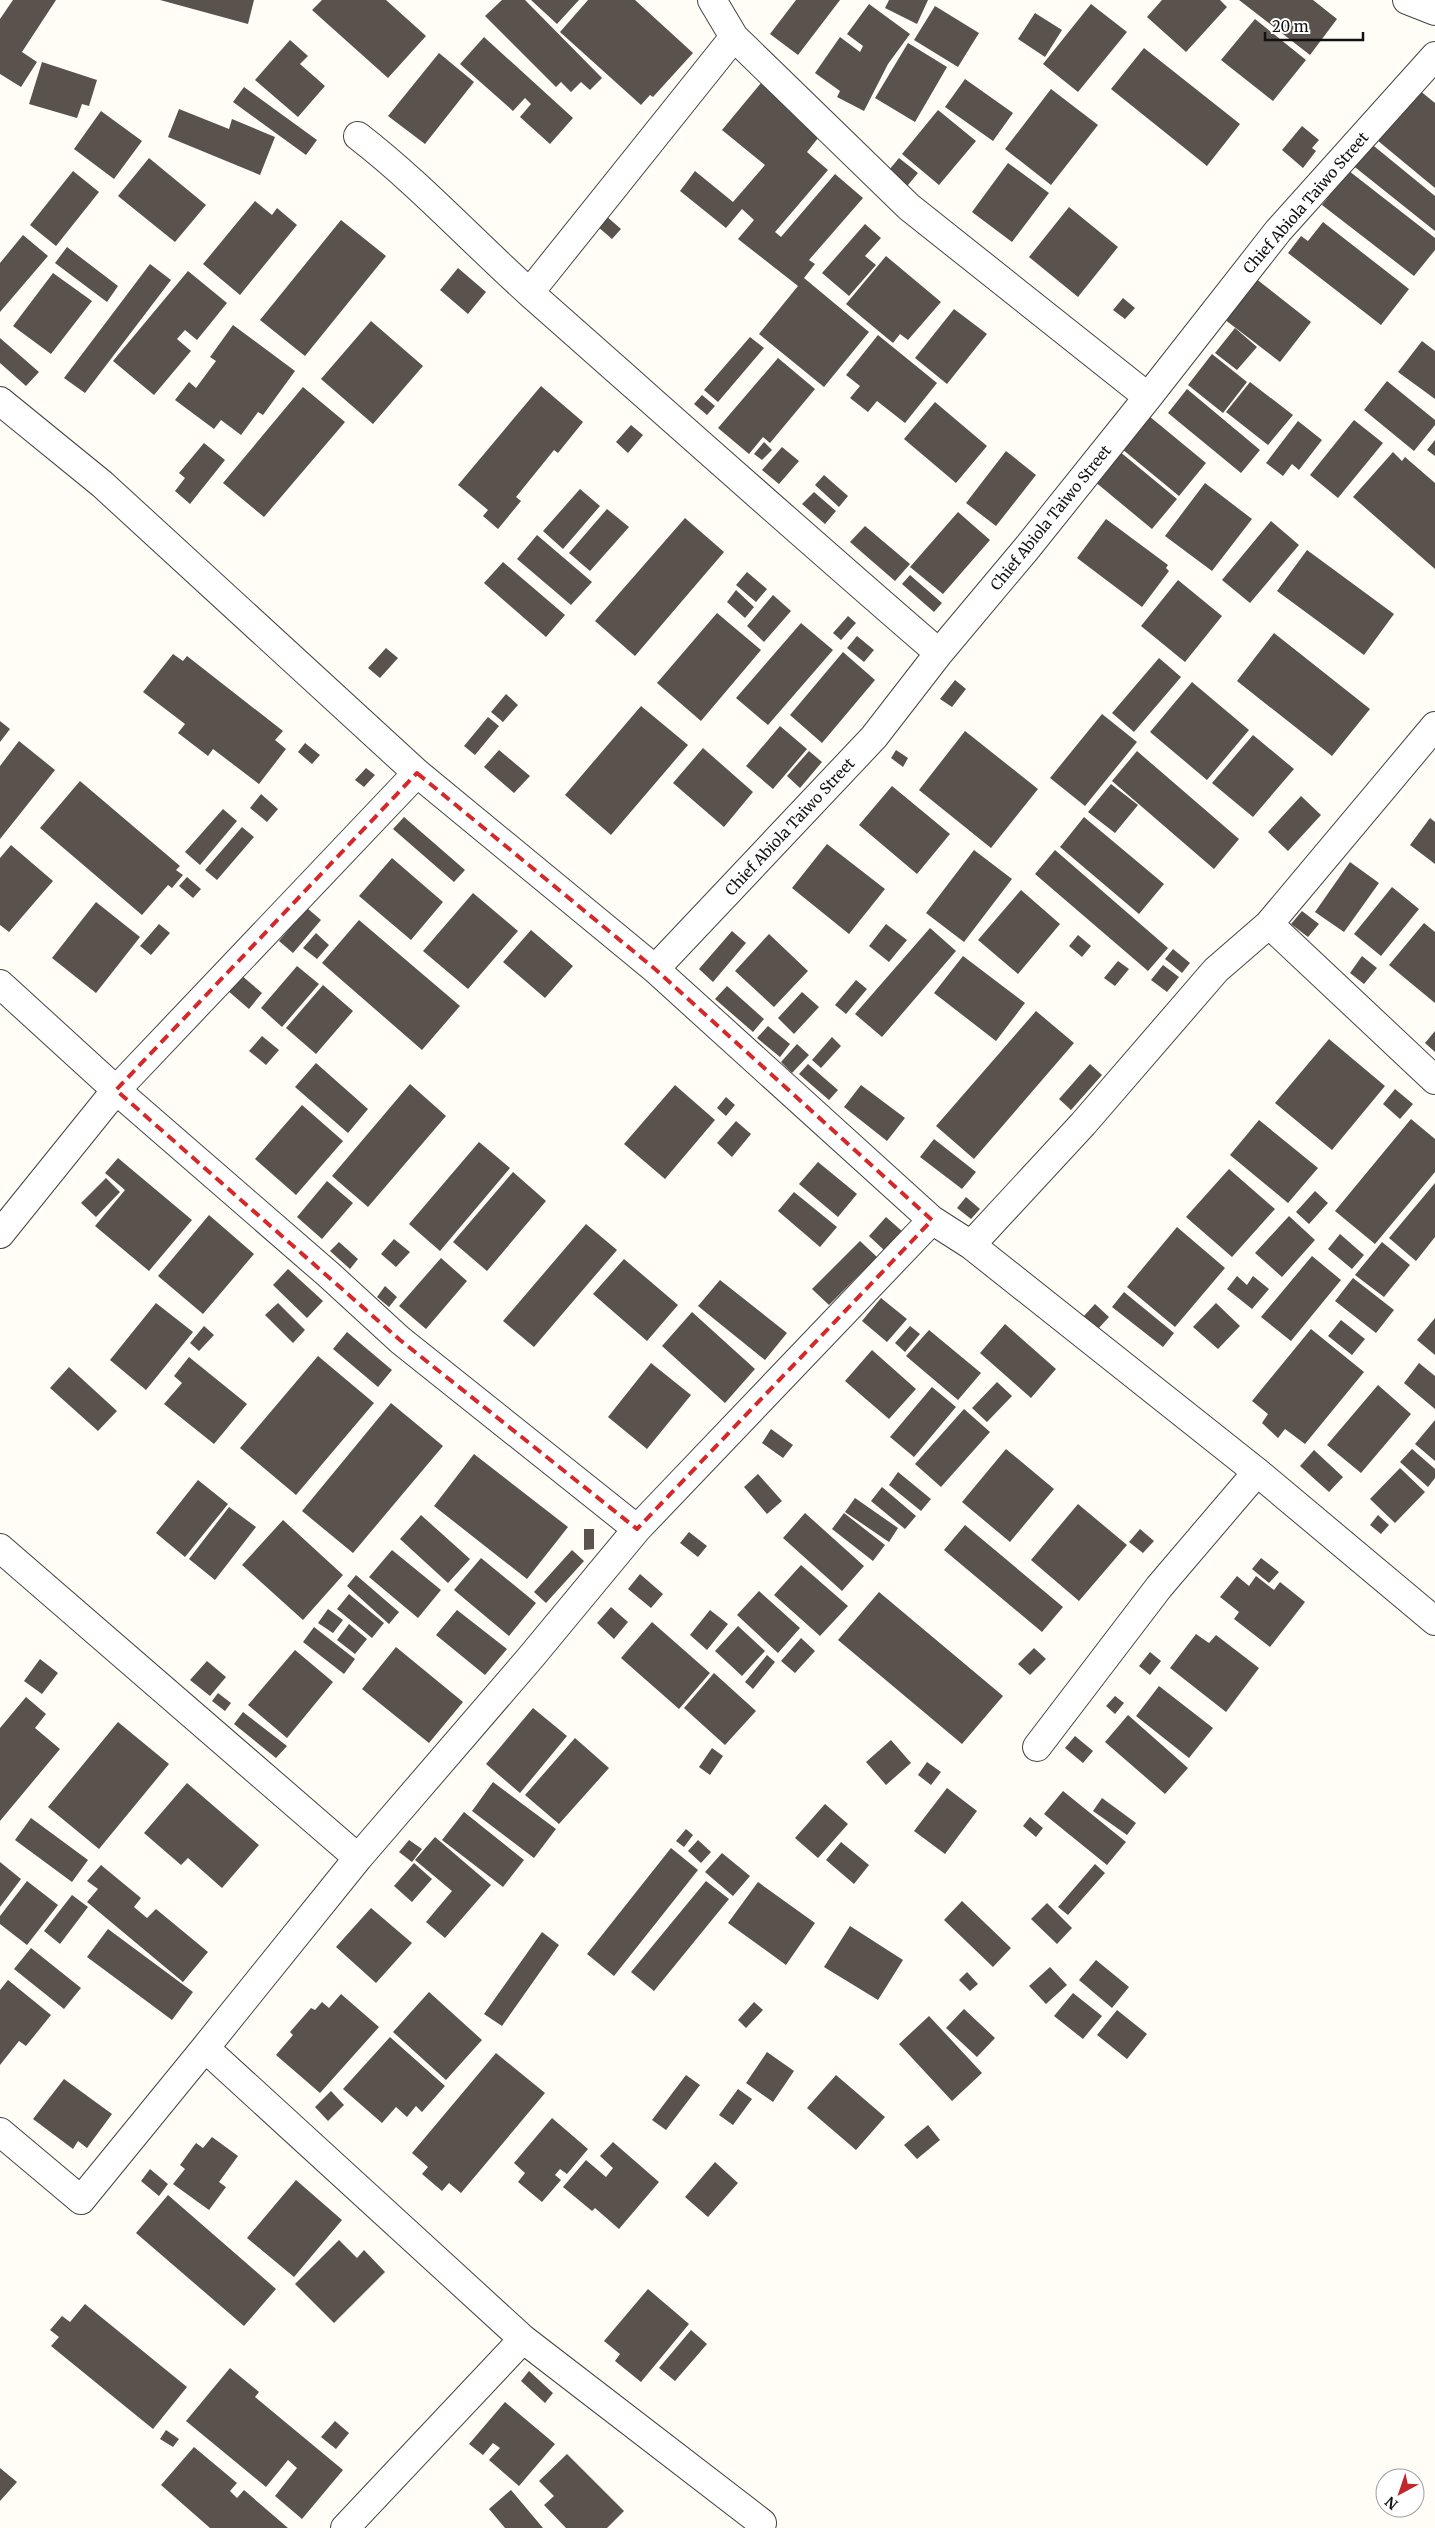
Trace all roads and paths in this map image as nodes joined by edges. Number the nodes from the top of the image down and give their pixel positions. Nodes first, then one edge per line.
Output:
1 (712, 0) edge
2 (1407, 0) edge
3 (1435, 11) edge
4 (734, 36) junction
5 (1435, 56) edge
6 (358, 136) dead end
7 (530, 292) junction
8 (1148, 397) junction
9 (0, 401) edge
10 (939, 653) junction
11 (1435, 726) edge
12 (416, 773) junction
13 (1269, 924) junction
14 (655, 969) junction
15 (0, 984) edge
16 (1435, 1080) edge
17 (116, 1090) junction
18 (932, 1220) junction
19 (0, 1234) edge
20 (971, 1244) junction
21 (1257, 1472) junction
22 (637, 1528) junction
23 (0, 1548) edge
24 (1435, 1621) edge
25 (1037, 1747) dead end
26 (358, 1858) junction
27 (205, 2048) junction
28 (0, 2132) edge
29 (523, 2339) junction
30 (762, 2523) dead end
31 (345, 2528) edge

1 - 4 street
2 - 3 street
4 - 7 street
4 - 8 street
5 - 8 street, Chief Abiola Taiwo Street
6 - 7 street
7 - 10 street
8 - 10 street, Chief Abiola Taiwo Street
9 - 12 street
10 - 14 street, Chief Abiola Taiwo Street
11 - 13 street
12 - 14 street
12 - 17 street
13 - 16 street
13 - 20 street
14 - 18 street
15 - 17 street
17 - 19 street
17 - 22 street
18 - 20 street
18 - 22 street
20 - 21 street
21 - 24 street
21 - 25 street
22 - 26 street
23 - 26 street
26 - 27 street
27 - 28 street
27 - 29 street
29 - 30 street
29 - 31 street

